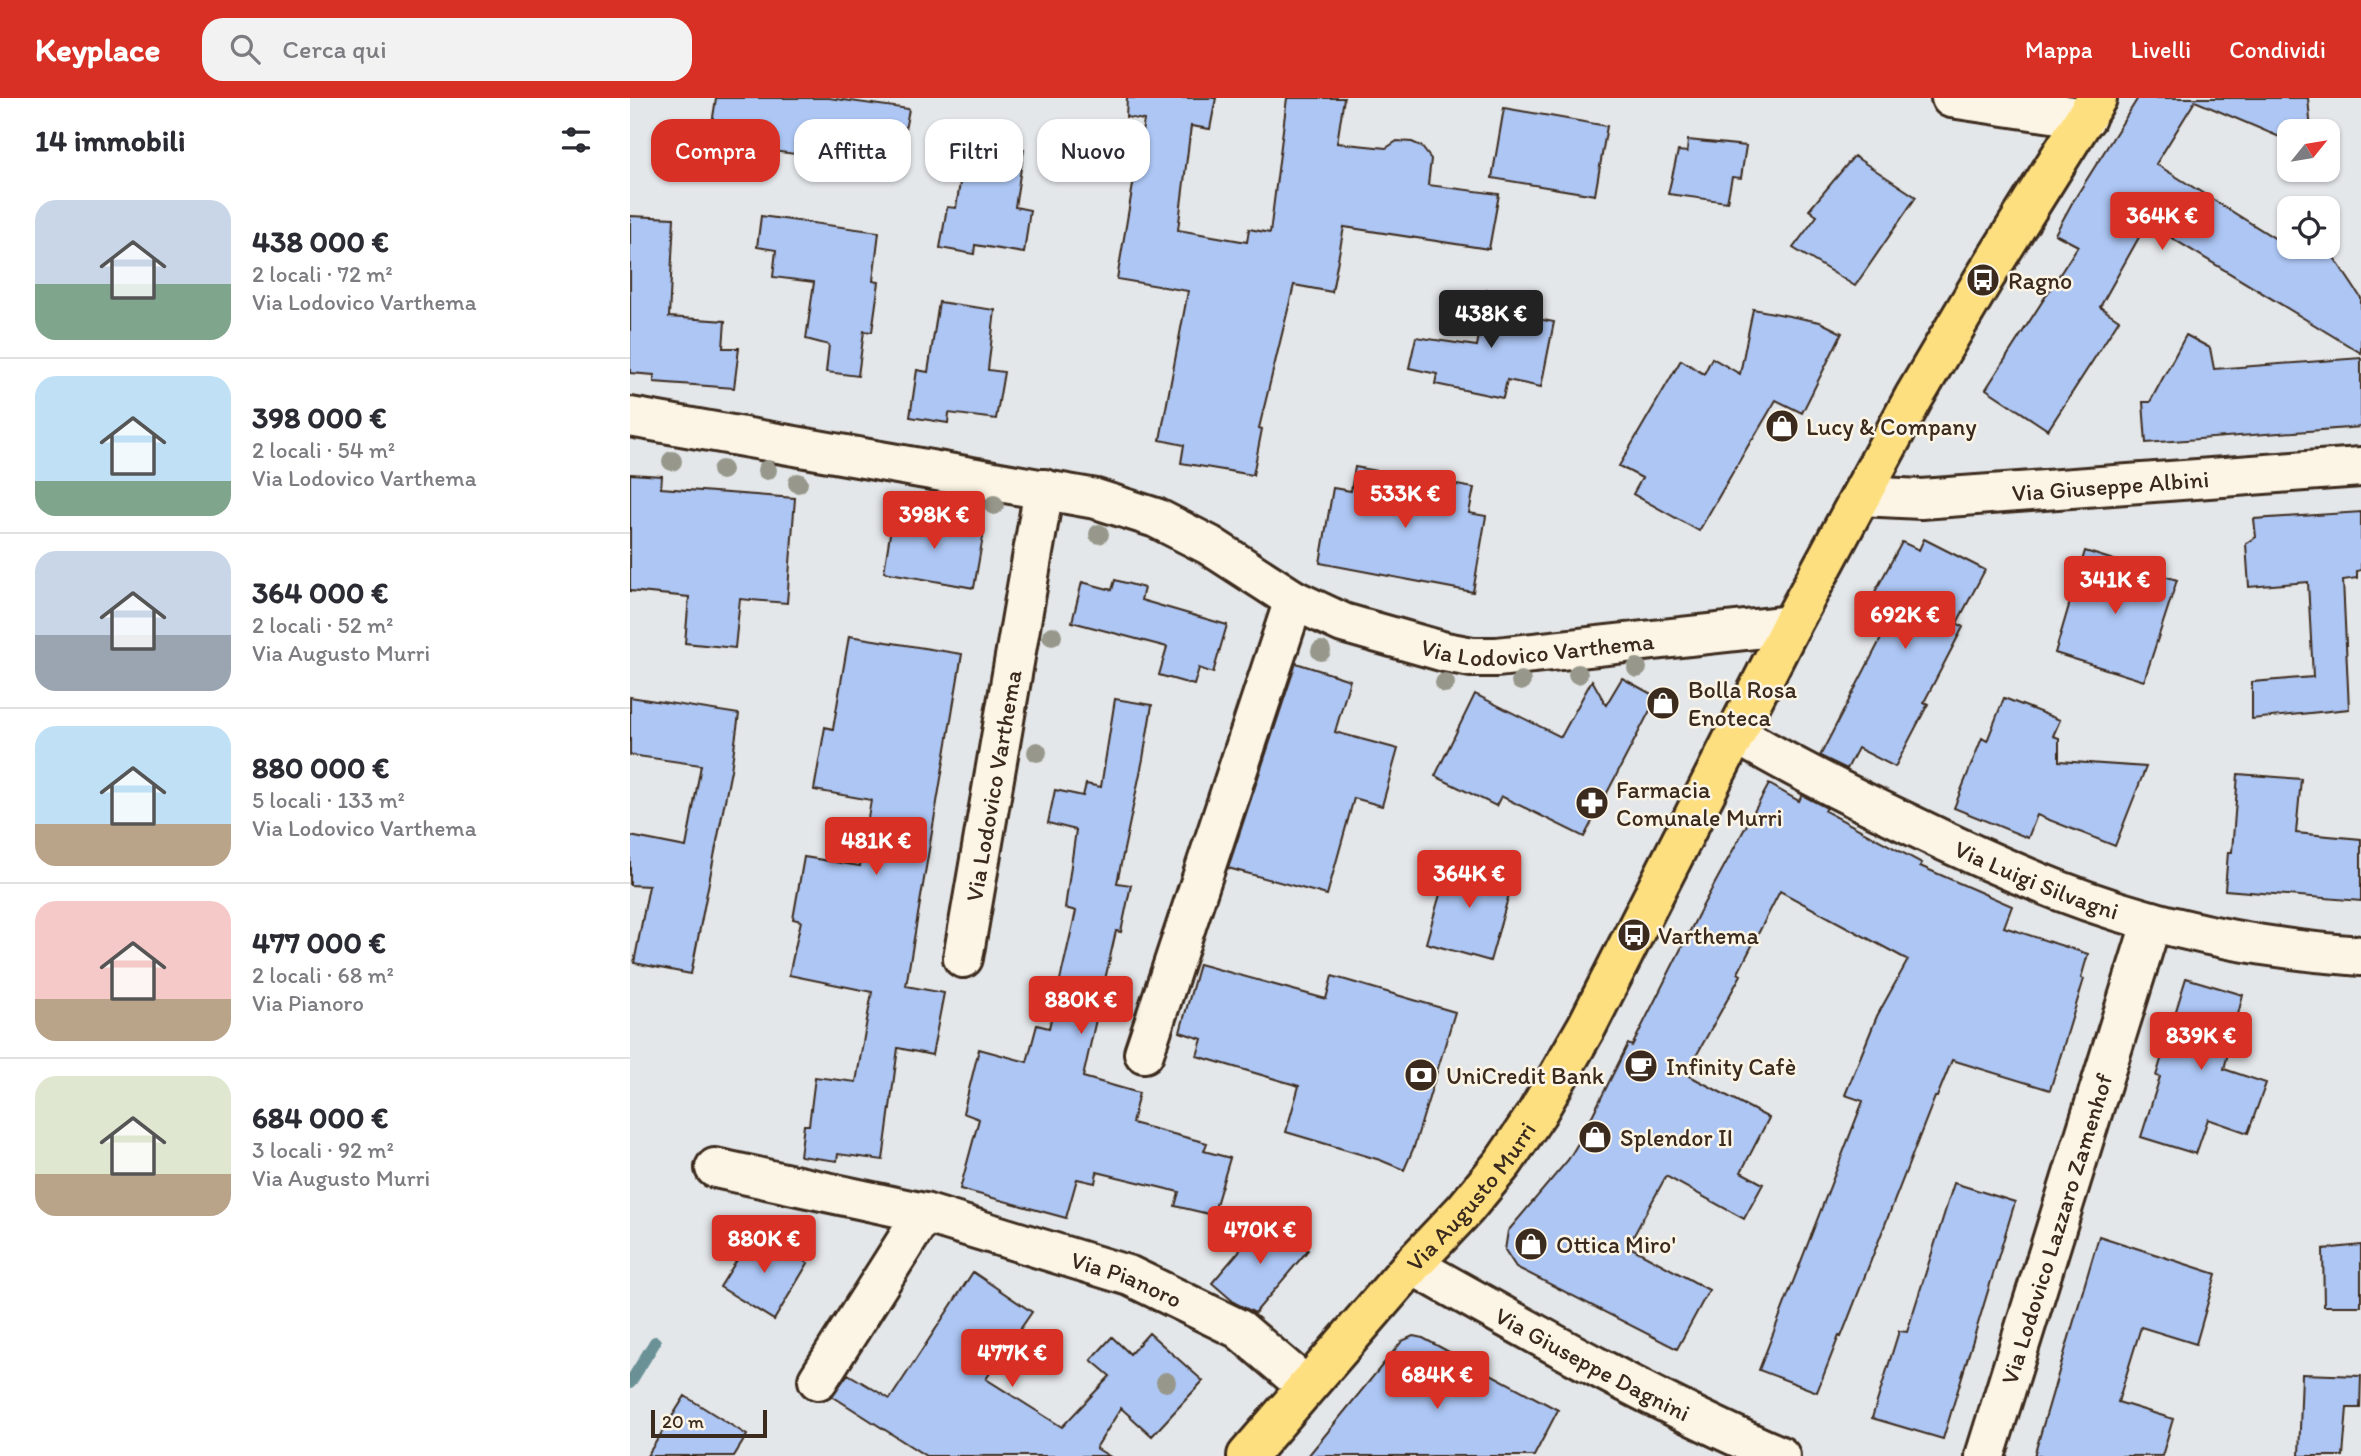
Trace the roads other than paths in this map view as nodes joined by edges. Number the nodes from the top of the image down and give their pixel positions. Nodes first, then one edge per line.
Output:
1 (1951, 98) edge
2 (2092, 108) edge
3 (630, 417) edge
4 (2361, 467) edge
5 (1044, 489) junction
6 (1861, 496) junction
7 (1294, 600) junction
8 (1791, 625) junction
9 (1735, 733) junction
10 (2152, 920) junction
11 (2361, 956) edge
12 (962, 958) dead end
13 (1144, 1053) dead end
14 (715, 1168) dead end
15 (924, 1213) junction
16 (1412, 1265) junction
17 (818, 1380) dead end
18 (1306, 1386) junction
19 (1247, 1456) edge
20 (1780, 1456) edge
21 (1985, 1456) edge

1 - 2 street
2 - 6 main road, Via Augusto Murri
3 - 5 street, Via Lodovico Varthema
4 - 6 street, Via Giuseppe Albini
5 - 7 street, Via Lodovico Varthema
5 - 12 street, Via Lodovico Varthema
6 - 8 main road, Via Augusto Murri
7 - 8 street, Via Lodovico Varthema
7 - 13 street
8 - 9 main road, Via Augusto Murri
9 - 10 street, Via Luigi Silvagni
9 - 16 main road, Via Augusto Murri
10 - 11 street, Via Luigi Silvagni
10 - 21 street, Via Lodovico Lazzaro Zamenhof
14 - 15 street, Via Pianoro
15 - 17 street
15 - 18 street, Via Pianoro
16 - 18 main road, Via Augusto Murri
16 - 20 street, Via Giuseppe Dagnini
18 - 19 main road, Via Augusto Murri

